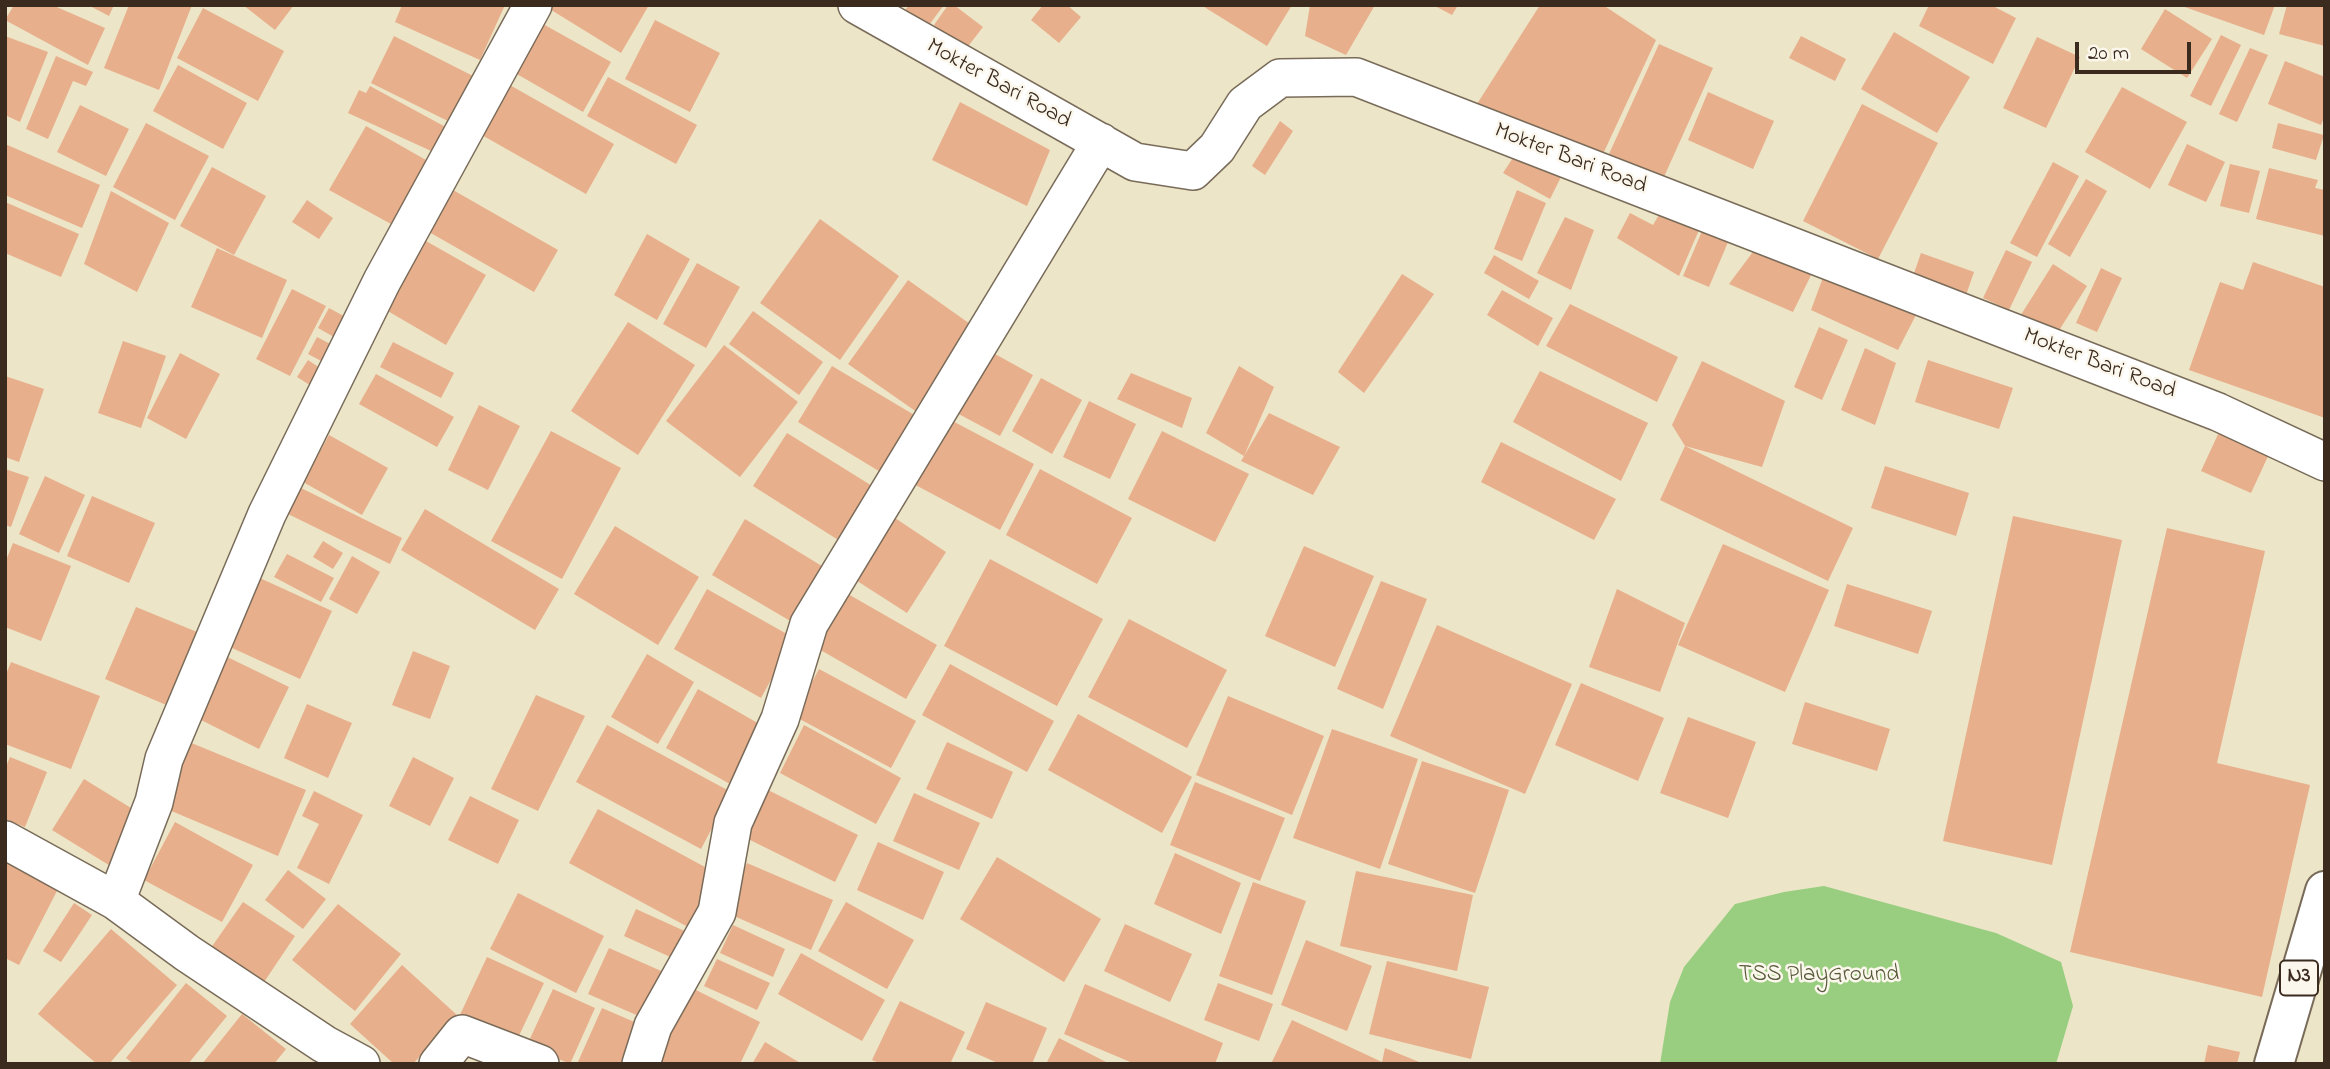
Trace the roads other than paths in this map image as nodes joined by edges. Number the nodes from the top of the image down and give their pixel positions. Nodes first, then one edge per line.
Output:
1 (533, 5) edge
2 (857, 5) edge
3 (1101, 142) junction
4 (2325, 462) edge
5 (5, 840) edge
6 (2325, 891) edge
7 (116, 901) junction
8 (361, 1064) edge
9 (438, 1064) edge
10 (540, 1064) edge
11 (641, 1064) edge
12 (2274, 1064) edge

1 - 7 street
2 - 3 street, Mokter Bari Road
3 - 4 street, Mokter Bari Road
3 - 11 street
5 - 7 street
6 - 12 highway, N3
7 - 8 street
9 - 10 street

